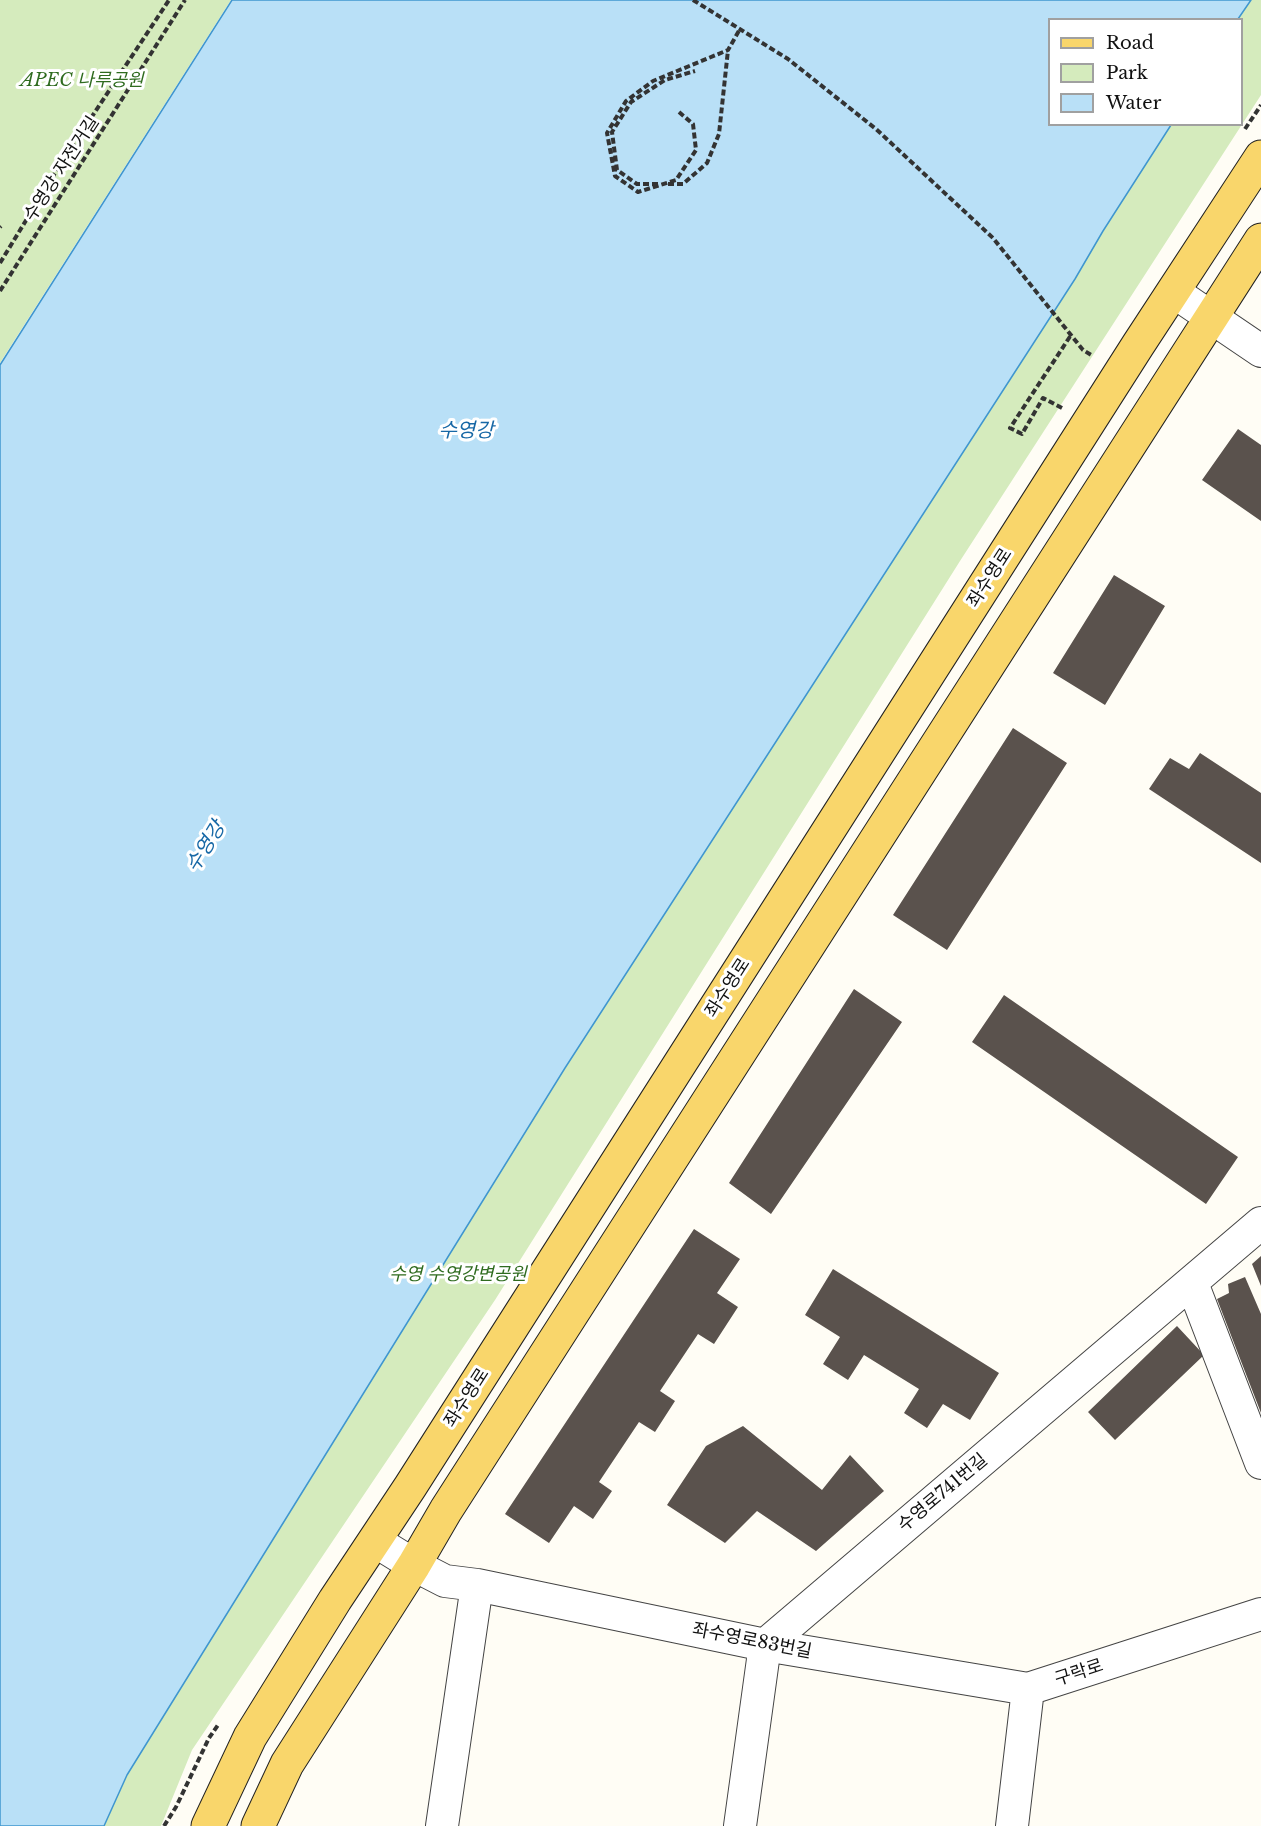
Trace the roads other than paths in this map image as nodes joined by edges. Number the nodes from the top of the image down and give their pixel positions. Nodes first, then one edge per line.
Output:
1 (1261, 157) edge
2 (1261, 240) edge
3 (1174, 292) junction
4 (1211, 318) junction
5 (1261, 351) edge
6 (1261, 1223) edge
7 (1192, 1283) junction
8 (1261, 1463) edge
9 (375, 1541) junction
10 (414, 1565) junction
11 (477, 1585) junction
12 (1261, 1614) edge
13 (765, 1645) junction
14 (1028, 1689) junction
15 (208, 1826) edge
16 (258, 1826) edge
17 (442, 1826) edge
18 (740, 1826) edge
19 (1012, 1826) edge

1 - 3 main road, 좌수영로
2 - 4 main road
3 - 4 street
3 - 9 main road, 좌수영로
4 - 5 street
4 - 10 main road
6 - 7 street, 수영로741번길
7 - 8 street
7 - 13 street, 수영로741번길
9 - 10 street, 좌수영로83번길
9 - 15 main road, 좌수영로
10 - 11 street, 좌수영로83번길
10 - 16 main road
11 - 13 street, 좌수영로83번길
11 - 17 street
12 - 14 street, 구락로
13 - 14 street, 좌수영로83번길
13 - 18 street
14 - 19 street

